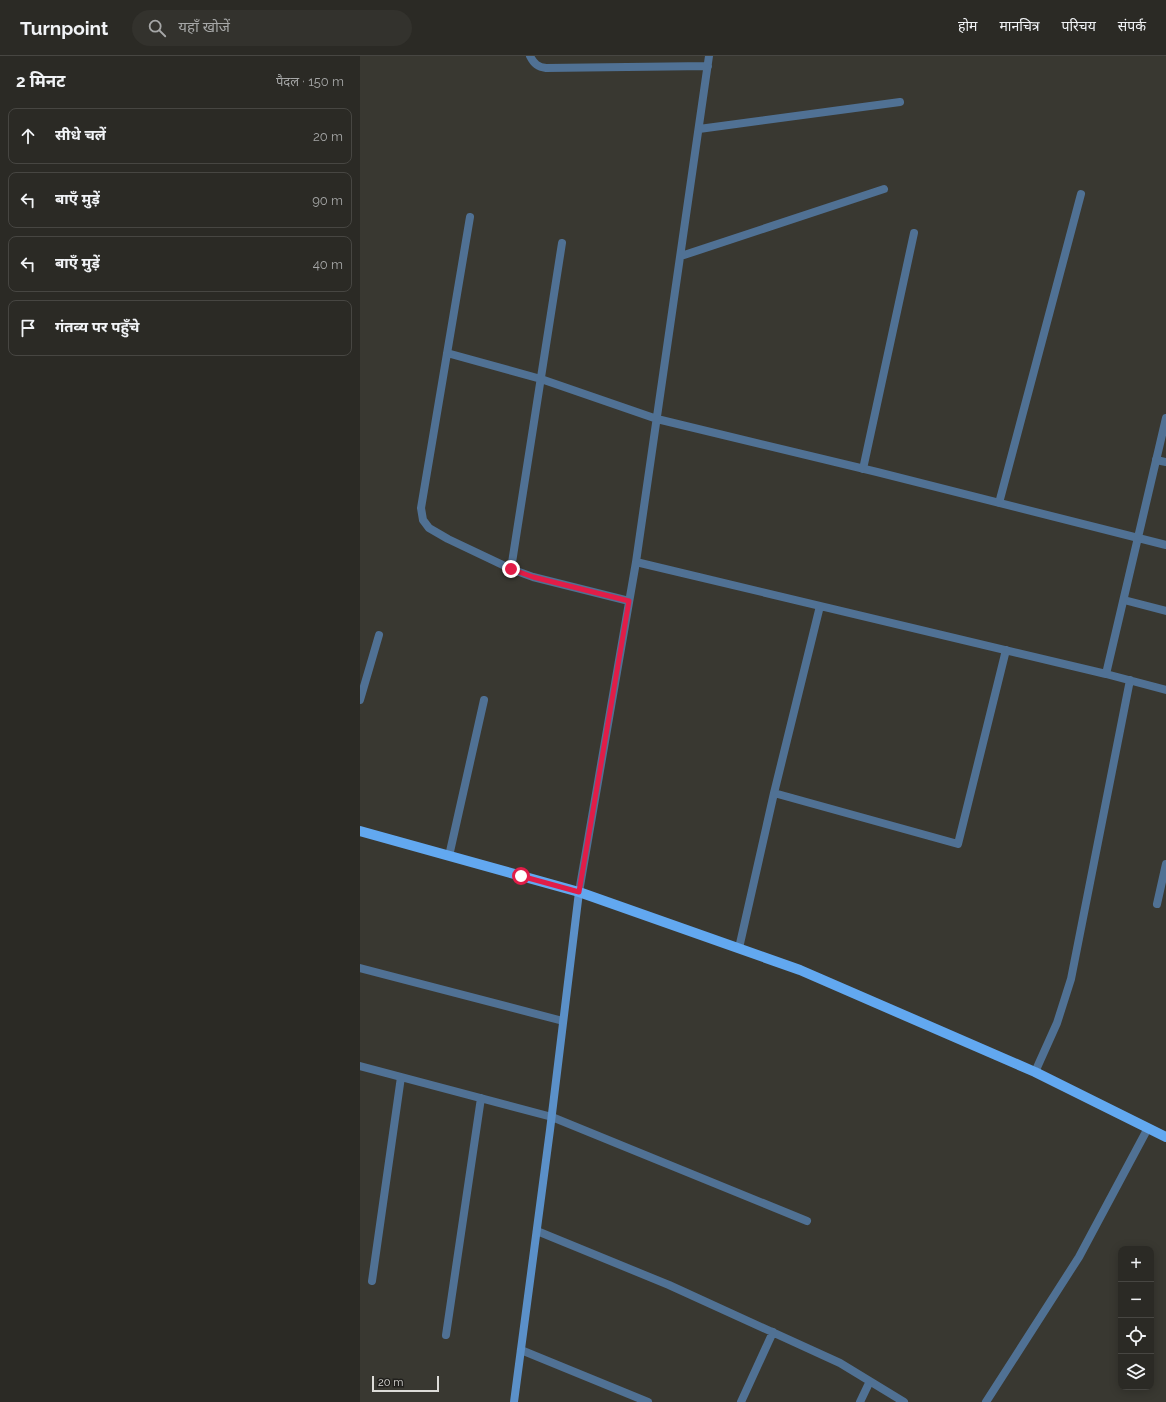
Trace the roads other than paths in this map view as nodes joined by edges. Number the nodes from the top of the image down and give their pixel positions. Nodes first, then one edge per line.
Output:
1 (530, 56) edge
2 (709, 56) edge
3 (708, 66) junction
4 (900, 102) dead end
5 (699, 129) junction
6 (884, 189) dead end
7 (1081, 194) dead end
8 (470, 217) dead end
9 (914, 233) dead end
10 (562, 243) dead end
11 (681, 256) junction
12 (447, 353) junction
13 (541, 379) junction
14 (1166, 418) edge
15 (657, 419) junction
16 (1156, 460) junction
17 (1166, 462) edge
18 (863, 469) junction
19 (999, 503) junction
20 (1138, 539) junction
21 (1166, 545) edge
22 (636, 562) junction
23 (511, 569) junction
24 (1124, 600) junction
25 (629, 601) junction
26 (820, 606) junction
27 (1166, 611) edge
28 (379, 635) dead end
29 (1006, 650) junction
30 (1106, 674) junction
31 (1130, 680) junction
32 (1166, 690) edge
33 (360, 700) edge
34 (484, 700) dead end
35 (774, 793) junction
36 (360, 831) edge
37 (449, 856) junction
38 (1166, 864) edge
39 (579, 892) junction
40 (1157, 904) dead end
41 (739, 948) junction
42 (360, 968) edge
43 (563, 1022) junction
44 (360, 1066) edge
45 (1035, 1072) junction
46 (401, 1077) junction
47 (481, 1098) junction
48 (552, 1117) junction
49 (1148, 1128) junction
50 (1166, 1137) edge
51 (807, 1221) dead end
52 (537, 1231) junction
53 (372, 1281) dead end
54 (773, 1332) junction
55 (446, 1335) dead end
56 (521, 1350) junction
57 (870, 1381) junction
58 (629, 1398) edge
59 (514, 1402) edge
60 (648, 1402) edge
61 (741, 1402) edge
62 (860, 1402) edge
63 (904, 1402) edge
64 (986, 1402) edge

1 - 3 street
2 - 3 street
3 - 5 street
4 - 5 street
5 - 11 street
6 - 11 street
7 - 19 street
8 - 12 street
9 - 18 street
10 - 13 street
11 - 15 street
12 - 13 street
12 - 23 street
13 - 15 street
13 - 23 street
14 - 16 street
15 - 18 street
15 - 22 street
16 - 17 street
16 - 20 street
18 - 19 street
19 - 20 street
20 - 21 street
20 - 24 street
22 - 25 street
22 - 26 street
23 - 25 street
24 - 27 street
24 - 30 street
25 - 39 street
26 - 29 street
26 - 35 street
28 - 33 street
29 - 30 street
29 - 35 street
30 - 31 street
31 - 32 street
31 - 45 street
34 - 37 street
35 - 41 street
36 - 37 main road
37 - 39 main road
38 - 40 street
39 - 41 main road
39 - 43 street
41 - 45 main road
42 - 43 street
43 - 48 street
44 - 46 street
45 - 49 main road
46 - 47 street
46 - 53 street
47 - 48 street
47 - 55 street
48 - 51 street
48 - 52 street
49 - 50 main road
49 - 64 street
52 - 54 street
52 - 56 street
54 - 57 street
54 - 61 street
56 - 58 street
56 - 59 street
57 - 62 street
57 - 63 street
58 - 60 street

